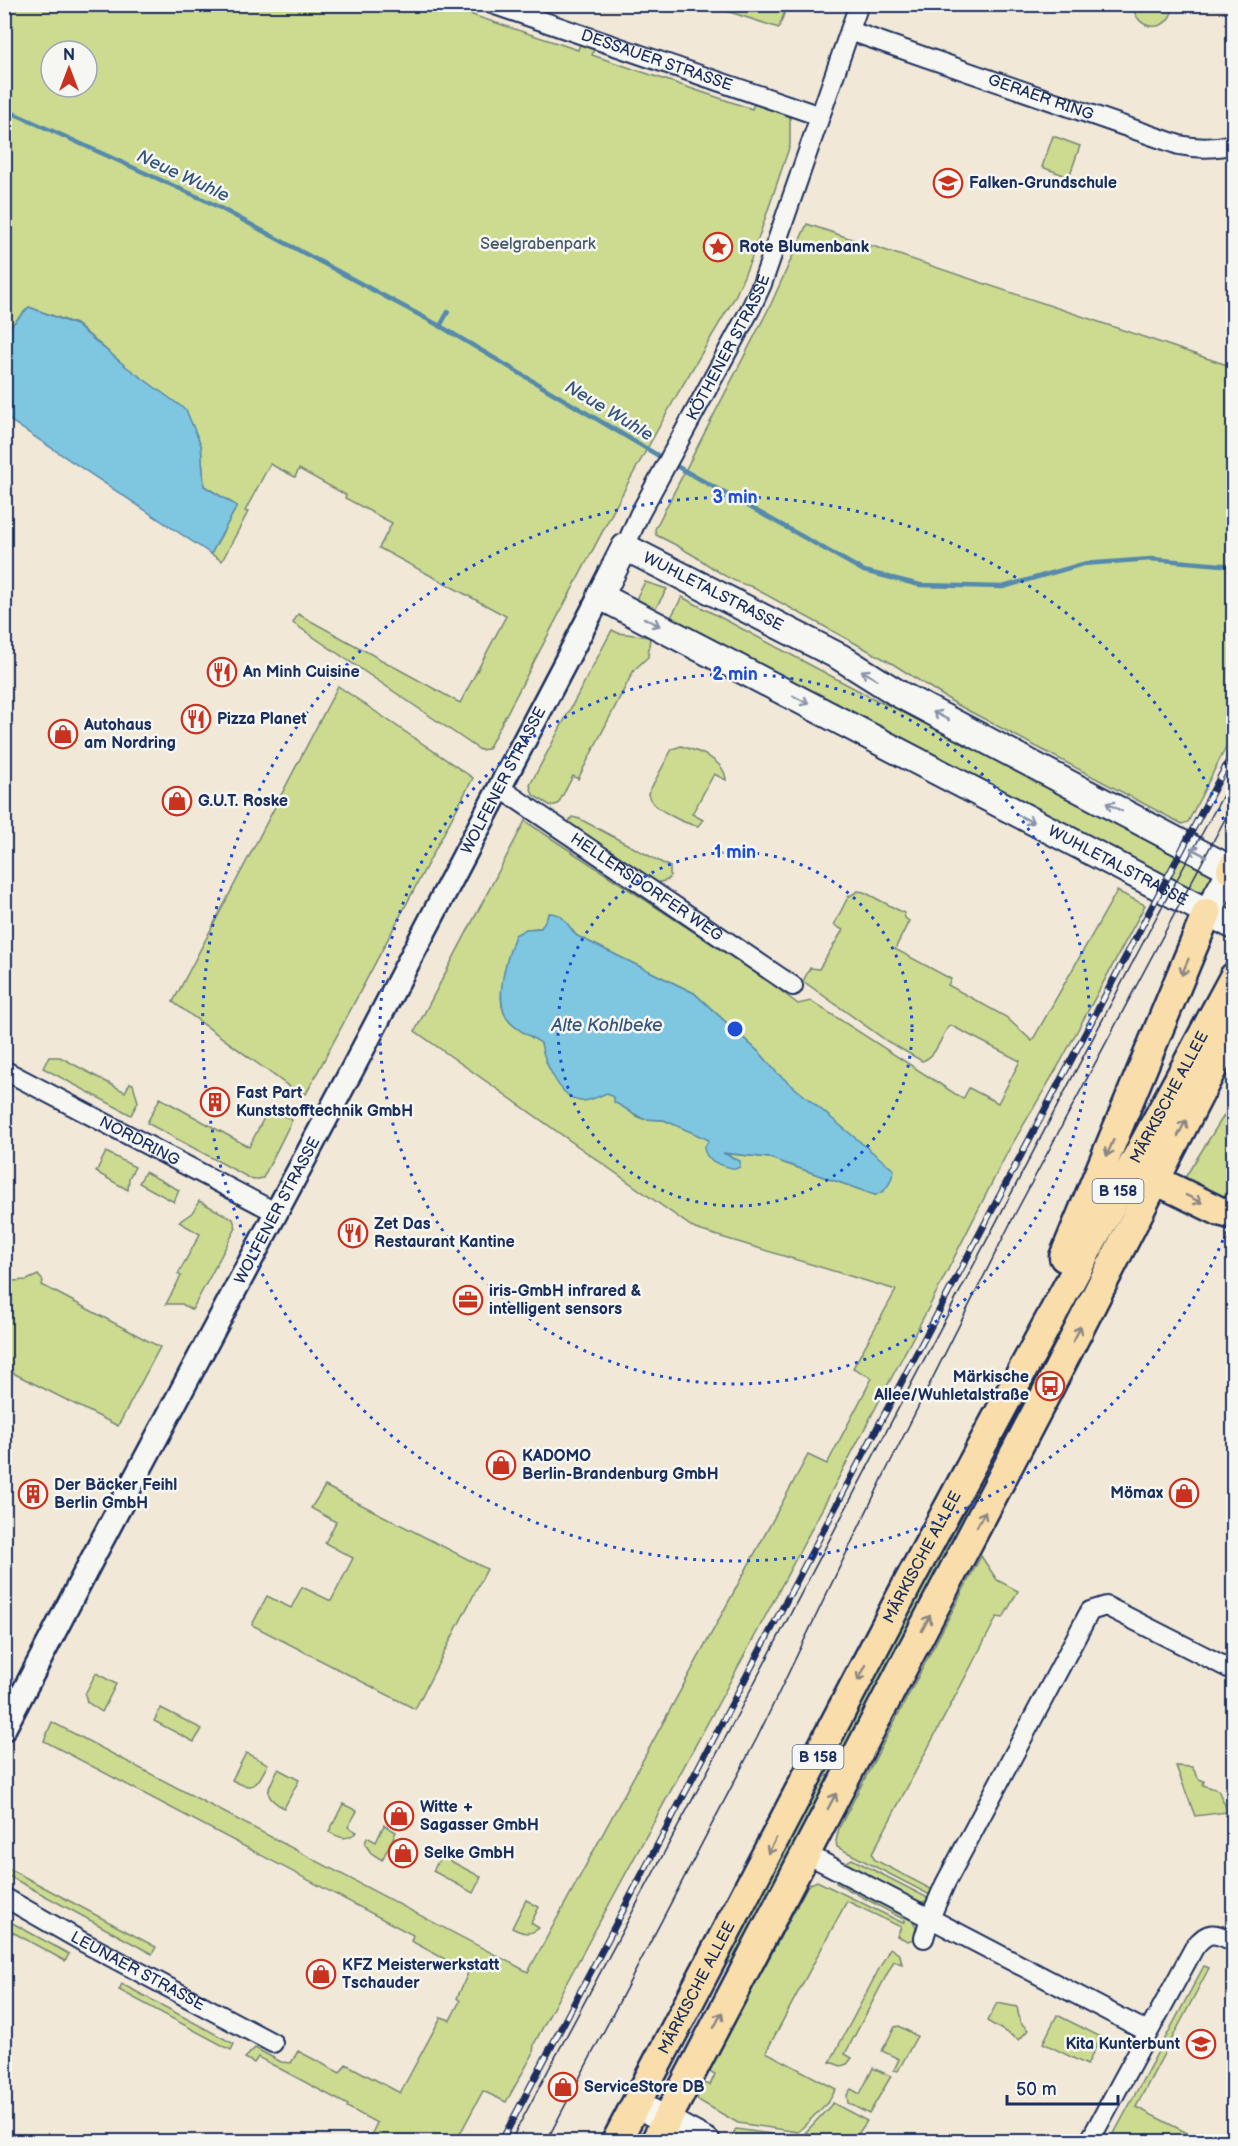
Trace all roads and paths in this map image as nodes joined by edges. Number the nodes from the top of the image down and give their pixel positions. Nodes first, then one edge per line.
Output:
1 (492, 4) edge
2 (859, 4) edge
3 (850, 31) junction
4 (820, 116) junction
5 (1233, 144) edge
6 (625, 547) junction
7 (600, 596) junction
8 (500, 788) junction
9 (1233, 869) edge
10 (1207, 913) junction
11 (1233, 926) edge
12 (1233, 977) edge
13 (793, 986) dead end
14 (1233, 1026) edge
15 (4, 1070) edge
16 (1155, 1180) junction
17 (275, 1212) junction
18 (1233, 1215) edge
19 (1002, 1406) junction
20 (1233, 1671) edge
21 (4, 1729) edge
22 (805, 1853) junction
23 (4, 1897) edge
24 (930, 1918) junction
25 (924, 1938) dead end
26 (1233, 1942) edge
27 (1148, 2032) junction
28 (273, 2043) dead end
29 (626, 2124) edge
30 (659, 2134) edge
31 (707, 2142) edge
32 (1089, 2142) edge

1 - 4 street, DESSAUER STRASSE
2 - 3 street, KÖTHENER STRASSE
3 - 4 street, KÖTHENER STRASSE
3 - 5 street, GERAER RING
4 - 6 street, KÖTHENER STRASSE
6 - 7 main road, WUHLETALSTRASSE
9 -> 6 main road, WUHLETALSTRASSE
7 - 8 street, WOLFENER STRASSE
7 -> 10 main road, WUHLETALSTRASSE
8 - 13 street, HELLERSDORFER WEG
8 - 17 street, WOLFENER STRASSE
9 - 10 main road, WUHLETALSTRASSE
10 - 11 main road, WUHLETALSTRASSE
10 -> 19 main road
12 - 19 main road, MÄRKISCHE ALLEE / B 158
16 -> 14 main road, MÄRKISCHE ALLEE / B 158
15 - 17 street, NORDRING
16 -> 18 main road
22 -> 16 main road, MÄRKISCHE ALLEE / B 158
17 - 21 street, WOLFENER STRASSE
19 -> 29 main road, MÄRKISCHE ALLEE / B 158
20 - 24 street
22 - 24 street
30 -> 22 main road, MÄRKISCHE ALLEE / B 158
23 - 28 street, LEUNAER STRASSE
24 - 25 street
24 - 27 street
26 - 27 street
27 - 32 street
29 - 30 main road
30 - 31 main road

